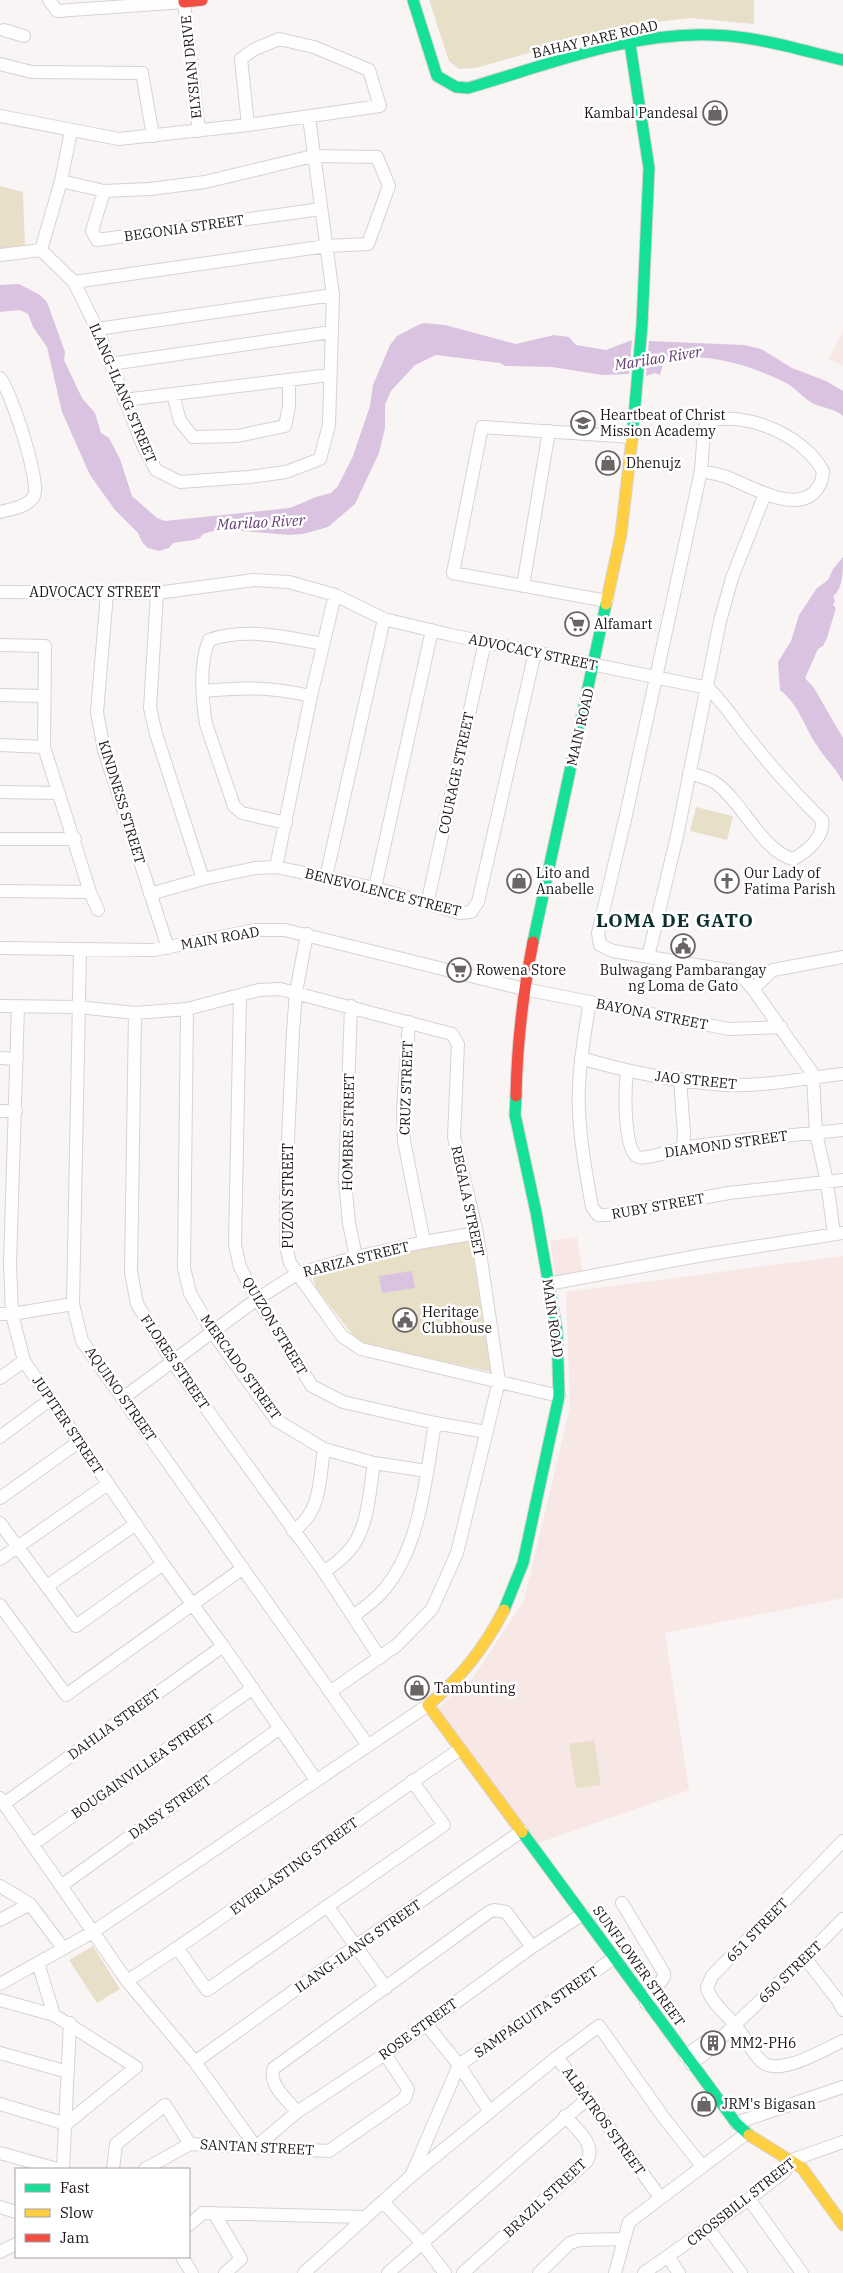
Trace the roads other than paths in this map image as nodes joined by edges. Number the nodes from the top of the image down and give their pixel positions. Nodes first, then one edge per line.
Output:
1 (49, 0) edge
2 (202, 0) edge
3 (413, 0) edge
4 (184, 1) edge
5 (114, 4) edge
6 (1, 27) edge
7 (24, 36) dead end
8 (630, 44) junction
9 (843, 60) edge
10 (0, 64) edge
11 (0, 116) edge
12 (309, 117) junction
13 (248, 126) junction
14 (71, 131) junction
15 (198, 132) junction
16 (153, 136) junction
17 (313, 156) junction
18 (61, 181) junction
19 (104, 191) junction
20 (321, 209) junction
21 (327, 246) junction
22 (41, 250) junction
23 (0, 255) edge
24 (74, 282) junction
25 (333, 295) junction
26 (97, 329) junction
27 (331, 332) junction
28 (110, 364) junction
29 (329, 375) junction
30 (0, 378) edge
31 (289, 380) junction
32 (173, 394) junction
33 (124, 400) junction
34 (549, 431) junction
35 (632, 437) junction
36 (700, 471) junction
37 (765, 494) junction
38 (0, 512) edge
39 (523, 586) junction
40 (0, 592) edge
41 (157, 593) junction
42 (108, 594) junction
43 (335, 595) junction
44 (607, 601) junction
45 (384, 619) junction
46 (432, 630) junction
47 (485, 642) junction
48 (323, 644) junction
49 (0, 645) edge
50 (535, 652) junction
51 (594, 664) junction
52 (655, 678) junction
53 (708, 688) junction
54 (203, 691) junction
55 (0, 695) edge
56 (43, 696) junction
57 (311, 696) junction
58 (0, 745) edge
59 (44, 747) junction
60 (689, 772) junction
61 (0, 792) edge
62 (59, 793) junction
63 (286, 823) junction
64 (0, 839) edge
65 (75, 839) junction
66 (276, 867) junction
67 (326, 877) junction
68 (203, 879) junction
69 (375, 888) junction
70 (0, 891) edge
71 (90, 892) junction
72 (150, 894) junction
73 (427, 904) junction
74 (98, 910) dead end
75 (307, 934) junction
76 (0, 948) edge
77 (168, 948) junction
78 (80, 950) junction
79 (648, 957) junction
80 (843, 957) edge
81 (524, 989) junction
82 (753, 989) junction
83 (296, 992) junction
84 (240, 995) junction
85 (590, 1002) junction
86 (0, 1006) edge
87 (18, 1006) junction
88 (351, 1006) junction
89 (78, 1007) junction
90 (187, 1009) junction
91 (135, 1013) junction
92 (409, 1022) junction
93 (781, 1027) junction
94 (0, 1058) edge
95 (580, 1058) junction
96 (17, 1059) junction
97 (627, 1072) junction
98 (843, 1074) edge
99 (813, 1077) junction
100 (680, 1079) junction
101 (0, 1111) edge
102 (16, 1111) junction
103 (843, 1130) edge
104 (816, 1133) junction
105 (683, 1148) junction
106 (6, 1164) edge
107 (843, 1180) edge
108 (826, 1182) junction
109 (5, 1215) edge
110 (477, 1233) junction
111 (838, 1234) edge
112 (424, 1242) junction
113 (356, 1257) junction
114 (5, 1263) edge
115 (297, 1274) junction
116 (548, 1284) junction
117 (258, 1300) junction
118 (72, 1304) junction
119 (6, 1314) edge
120 (213, 1333) junction
121 (24, 1361) junction
122 (172, 1361) junction
123 (0, 1378) edge
124 (499, 1381) junction
125 (559, 1396) junction
126 (123, 1398) junction
127 (50, 1399) junction
128 (435, 1423) junction
129 (486, 1432) junction
130 (0, 1437) edge
131 (80, 1441) junction
132 (324, 1449) junction
133 (374, 1462) junction
134 (427, 1471) junction
135 (108, 1484) junction
136 (0, 1498) edge
137 (0, 1523) edge
138 (136, 1524) junction
139 (293, 1531) junction
140 (17, 1546) junction
141 (0, 1559) edge
142 (163, 1564) junction
143 (243, 1568) junction
144 (324, 1572) junction
145 (47, 1586) junction
146 (193, 1603) junction
147 (0, 1606) edge
148 (353, 1616) junction
149 (223, 1646) junction
150 (380, 1658) junction
151 (253, 1688) junction
152 (330, 1692) junction
153 (428, 1705) junction
154 (280, 1728) junction
155 (367, 1744) junction
156 (460, 1750) junction
157 (316, 1780) junction
158 (412, 1781) junction
159 (2, 1801) edge
160 (522, 1831) junction
161 (843, 1841) edge
162 (33, 1844) junction
163 (1, 1885) edge
164 (61, 1886) junction
165 (622, 1903) dead end
166 (30, 1904) junction
167 (327, 1906) junction
168 (583, 1914) junction
169 (843, 1919) edge
170 (0, 1920) edge
171 (93, 1932) junction
172 (356, 1946) junction
173 (532, 1947) junction
174 (63, 1948) junction
175 (178, 1949) junction
176 (614, 1958) junction
177 (805, 1958) junction
178 (38, 1963) junction
179 (127, 1981) junction
180 (0, 1984) edge
181 (386, 1988) junction
182 (0, 2000) edge
183 (841, 2001) edge
184 (646, 2003) junction
185 (54, 2015) junction
186 (70, 2023) junction
187 (426, 2024) junction
188 (735, 2025) junction
189 (843, 2040) edge
190 (0, 2053) edge
191 (385, 2054) junction
192 (557, 2057) junction
193 (688, 2060) junction
194 (195, 2062) junction
195 (459, 2065) junction
196 (68, 2072) junction
197 (843, 2087) edge
198 (587, 2099) junction
199 (0, 2104) edge
200 (297, 2112) junction
201 (490, 2112) junction
202 (565, 2116) junction
203 (736, 2122) junction
204 (66, 2124) junction
205 (747, 2133) junction
206 (843, 2142) edge
207 (190, 2144) junction
208 (256, 2147) junction
209 (0, 2153) edge
210 (792, 2160) junction
211 (702, 2166) junction
212 (53, 2168) edge
213 (63, 2168) edge
214 (112, 2168) edge
215 (147, 2168) edge
216 (411, 2176) junction
217 (660, 2197) junction
218 (749, 2199) junction
219 (384, 2203) junction
220 (0, 2207) edge
221 (15, 2212) edge
222 (214, 2213) junction
223 (364, 2218) junction
224 (190, 2224) edge
225 (843, 2225) edge
226 (709, 2229) junction
227 (623, 2239) junction
228 (422, 2243) junction
229 (15, 2244) edge
230 (0, 2252) edge
231 (668, 2257) junction
232 (183, 2258) edge
233 (192, 2273) edge
234 (225, 2273) edge
235 (304, 2273) edge
236 (388, 2273) edge
237 (445, 2273) edge
238 (463, 2273) edge
239 (539, 2273) edge
240 (616, 2273) edge
241 (644, 2273) edge
242 (679, 2273) edge
243 (741, 2273) edge
244 (802, 2273) edge

1 - 5 street
2 - 4 main road
3 - 8 main road, BAHAY PARE ROAD
4 - 5 street
4 - 15 street, ELYSIAN DRIVE
6 - 7 street
8 - 9 main road, BAHAY PARE ROAD
8 - 35 main road, MAIN ROAD
10 - 16 street
11 - 14 street
12 - 13 street
12 - 13 street
12 - 17 street, ILANG-ILANG STREET
13 - 15 street
14 - 16 street
14 - 18 street
15 - 16 street
17 - 19 street
17 - 20 street, ILANG-ILANG STREET
17 - 21 street
18 - 19 street
18 - 22 street
19 - 20 street, BEGONIA STREET
20 - 21 street, ILANG-ILANG STREET
21 - 24 street
21 - 25 street, ILANG-ILANG STREET
22 - 23 street
22 - 24 street, ILANG-ILANG STREET
24 - 26 street, ILANG-ILANG STREET
25 - 26 street
25 - 27 street, ILANG-ILANG STREET
26 - 28 street, ILANG-ILANG STREET
27 - 28 street
27 - 29 street, ILANG-ILANG STREET
28 - 33 street, ILANG-ILANG STREET
29 - 31 street
29 - 33 street, ILANG-ILANG STREET
30 - 38 street
31 - 32 street
31 - 32 street
32 - 33 street
34 - 35 street
34 - 39 street
34 - 39 street
35 - 44 main road, MAIN ROAD
36 - 37 street
36 - 37 street
36 - 52 street
37 - 53 street
39 - 44 street
40 - 42 street, ADVOCACY STREET
41 - 42 street, ADVOCACY STREET
41 - 43 street, ADVOCACY STREET
41 - 68 street
42 - 72 street, KINDNESS STREET
43 - 45 street, ADVOCACY STREET
43 - 48 street
44 - 51 main road, MAIN ROAD
45 - 46 street, ADVOCACY STREET
45 - 67 street
46 - 47 street, ADVOCACY STREET
46 - 69 street
47 - 50 street, ADVOCACY STREET
47 - 73 street, COURAGE STREET
48 - 54 street
48 - 57 street
49 - 56 street
50 - 51 street, ADVOCACY STREET
50 - 73 street, BENEVOLENCE STREET
51 - 52 street, ADVOCACY STREET
51 - 81 main road, MAIN ROAD
52 - 53 street, ADVOCACY STREET
52 - 79 street
53 - 60 street
53 - 60 street
54 - 57 street
54 - 63 street
55 - 56 street
56 - 59 street
57 - 63 street
58 - 59 street
59 - 62 street
60 - 79 street
61 - 62 street
62 - 65 street
63 - 66 street
64 - 65 street
65 - 71 street
66 - 67 street, BENEVOLENCE STREET
66 - 68 street, BENEVOLENCE STREET
67 - 69 street, BENEVOLENCE STREET
68 - 72 street, BENEVOLENCE STREET
69 - 73 street, BENEVOLENCE STREET
70 - 71 street
71 - 74 street
72 - 77 street, KINDNESS STREET
75 - 77 street, MAIN ROAD
75 - 81 street, MAIN ROAD
75 - 83 street, PUZON STREET
76 - 78 street, MAIN ROAD
77 - 78 street, MAIN ROAD
78 - 89 street, AQUINO STREET
79 - 82 street
80 - 82 street
81 - 85 street, BAYONA STREET
81 - 116 main road, MAIN ROAD
82 - 93 street
83 - 84 street, REGALA STREET
83 - 88 street, REGALA STREET
83 - 115 street, PUZON STREET
84 - 90 street, REGALA STREET
84 - 117 street, QUIZON STREET
85 - 93 street, BAYONA STREET
85 - 95 street, RUBY STREET
86 - 87 street, REGALA STREET
87 - 89 street, REGALA STREET
87 - 96 street, JUPITER STREET
88 - 92 street, REGALA STREET
88 - 113 street, HOMBRE STREET
89 - 91 street, REGALA STREET
89 - 118 street, AQUINO STREET
90 - 91 street, REGALA STREET
90 - 120 street, MERCADO STREET
91 - 122 street, FLORES STREET
92 - 110 street, REGALA STREET
92 - 112 street, CRUZ STREET
93 - 99 street
94 - 96 street
95 - 97 street, JAO STREET
95 - 108 street, RUBY STREET
96 - 102 street, JUPITER STREET
97 - 100 street, JAO STREET
97 - 105 street, DIAMOND STREET
98 - 99 street, JAO STREET
99 - 100 street, JAO STREET
99 - 104 street
100 - 105 street
101 - 102 street
102 - 106 street, JUPITER STREET
103 - 104 street, DIAMOND STREET
104 - 105 street, DIAMOND STREET
104 - 108 street
106 - 109 street, JUPITER STREET
107 - 108 street, RUBY STREET
108 - 111 street
109 - 114 street, JUPITER STREET
110 - 112 street, RARIZA STREET
110 - 124 street, REGALA STREET
111 - 116 street
112 - 113 street, RARIZA STREET
113 - 115 street, RARIZA STREET
114 - 119 street, JUPITER STREET
115 - 117 street, RARIZA STREET
115 - 124 street, PUZON STREET
116 - 125 main road, MAIN ROAD
117 - 120 street, RARIZA STREET
117 - 128 street, QUIZON STREET
118 - 119 street
118 - 126 street, AQUINO STREET
119 - 121 street, JUPITER STREET
120 - 122 street, RARIZA STREET
120 - 132 street, MERCADO STREET
121 - 123 street
121 - 127 street, JUPITER STREET
122 - 126 street, RARIZA STREET
122 - 139 street, FLORES STREET
124 - 125 street, PUZON STREET
124 - 129 street, REGALA STREET
125 - 153 main road, MAIN ROAD
126 - 143 street, AQUINO STREET
127 - 130 street
127 - 131 street, JUPITER STREET
128 - 129 street, QUIZON STREET
128 - 134 street
129 - 150 street, REGALA STREET
131 - 135 street, JUPITER STREET
131 - 136 street
132 - 133 street, MERCADO STREET
132 - 139 street
133 - 134 street, MERCADO STREET
133 - 144 street
134 - 148 street
135 - 138 street, JUPITER STREET
135 - 140 street
137 - 140 street
138 - 142 street, JUPITER STREET
138 - 145 street
139 - 144 street, FLORES STREET
140 - 141 street
140 - 145 street
142 - 145 street
142 - 146 street, JUPITER STREET
143 - 146 street
143 - 152 street, AQUINO STREET
144 - 148 street, FLORES STREET
146 - 147 street
146 - 149 street, JUPITER STREET
148 - 150 street, FLORES STREET
149 - 151 street, JUPITER STREET
149 - 159 street, DAHLIA STREET
150 - 152 street, REGALA STREET
151 - 154 street, JUPITER STREET
151 - 162 street, BOUGAINVILLEA STREET
152 - 155 street, AQUINO STREET
153 - 155 street
153 - 156 main road, SUNFLOWER STREET
154 - 157 street, JUPITER STREET
154 - 164 street, DAISY STREET
155 - 157 street
156 - 158 street, EVERLASTING STREET
156 - 160 main road, SUNFLOWER STREET
157 - 171 street
158 - 167 street
158 - 175 street, EVERLASTING STREET
159 - 162 street
160 - 168 main road, SUNFLOWER STREET
160 - 172 street, ILANG-ILANG STREET
161 - 188 street, 651 STREET
162 - 164 street
163 - 166 street
164 - 171 street
165 - 184 street
166 - 170 street
166 - 174 street
167 - 172 street
167 - 175 street
168 - 173 street, ROSE STREET
168 - 176 main road, SUNFLOWER STREET
169 - 177 street, 650 STREET
171 - 174 street
171 - 179 street
172 - 181 street
172 - 194 street, ILANG-ILANG STREET
173 - 181 street
173 - 187 street, ROSE STREET
174 - 178 street
175 - 179 street, EVERLASTING STREET
176 - 184 main road, SUNFLOWER STREET
176 - 195 street, SAMPAGUITA STREET
177 - 183 street
177 - 188 street, 650 STREET
178 - 180 street
178 - 185 street
179 - 194 street
181 - 200 street
182 - 185 street
184 - 193 main road, SUNFLOWER STREET
185 - 186 street
186 - 196 street
186 - 204 street
187 - 191 street, ROSE STREET
187 - 195 street
188 - 189 street, 651 STREET
188 - 193 street, 650 STREET
190 - 196 street
191 - 200 street, ROSE STREET
191 - 208 street, SANTAN STREET
192 - 198 street, ALBATROS STREET
192 - 201 street
192 - 211 street, ALBATROS STREET
193 - 203 main road, SUNFLOWER STREET
194 - 208 street
195 - 201 street
195 - 216 street
196 - 204 street
197 - 203 street
198 - 202 street
198 - 217 street, ALBATROS STREET
199 - 204 street
200 - 208 street, ROSE STREET
201 - 216 street
202 - 228 street
202 - 238 street, BRAZIL STREET
203 - 205 main road, SUNFLOWER STREET
204 - 213 street
205 - 210 main road, SUNFLOWER STREET
205 - 211 street
206 - 210 street, CROSSBILL STREET
207 - 208 street, SANTAN STREET
207 - 214 street
207 - 215 street
209 - 212 street
210 - 218 street, CROSSBILL STREET
210 - 225 main road, SUNFLOWER STREET
211 - 217 street
216 - 219 street
217 - 227 street
218 - 226 street, CROSSBILL STREET
218 - 244 street
219 - 223 street
219 - 228 street
220 - 221 street
222 - 223 street
222 - 224 street
222 - 234 street
223 - 235 street
226 - 231 street, CROSSBILL STREET
226 - 243 street
227 - 239 street
227 - 240 street
228 - 236 street
228 - 237 street
229 - 230 street
231 - 241 street, CROSSBILL STREET
231 - 242 street
232 - 233 street

